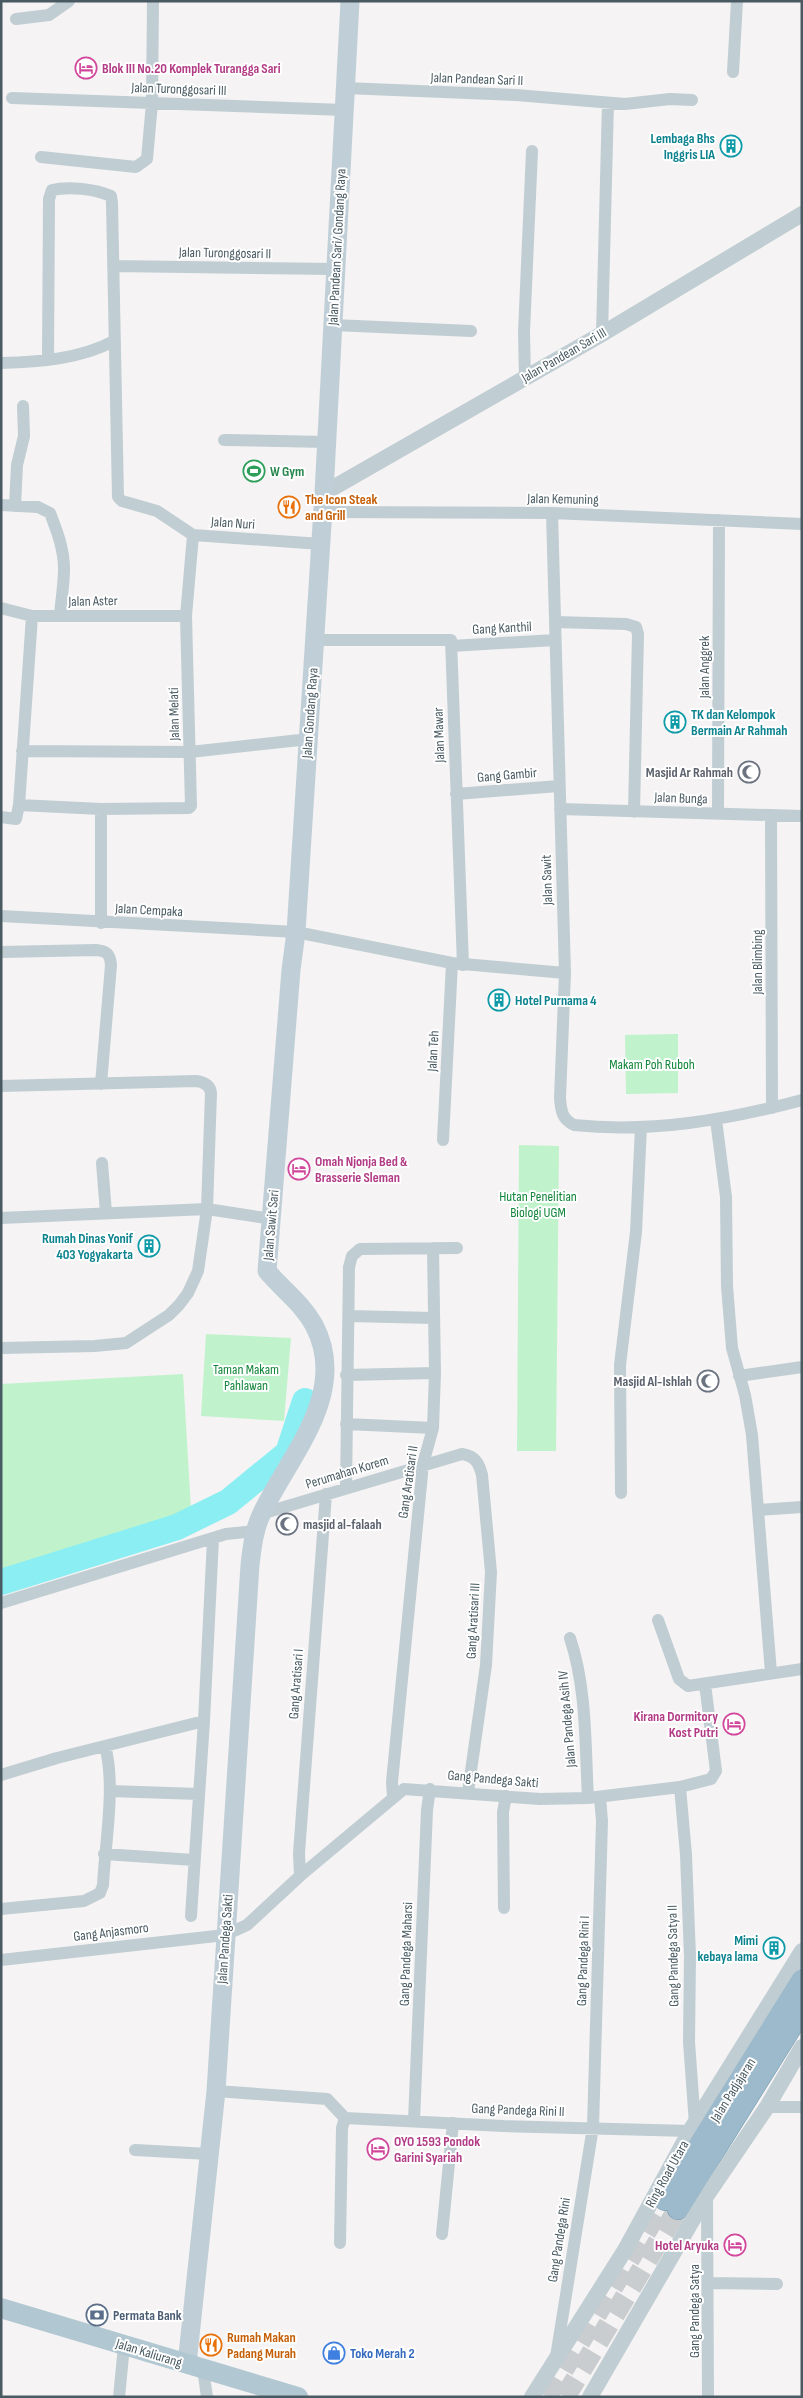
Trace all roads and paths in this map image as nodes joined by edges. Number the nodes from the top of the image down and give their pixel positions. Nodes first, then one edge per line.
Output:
1 (69, 1) edge
2 (153, 1) edge
3 (350, 1) edge
4 (737, 1) edge
5 (16, 19) dead end
6 (733, 72) dead end
7 (345, 88) junction
8 (12, 98) dead end
9 (692, 100) dead end
10 (152, 103) junction
11 (608, 103) junction
12 (344, 110) junction
13 (532, 151) dead end
14 (41, 157) dead end
15 (802, 214) edge
16 (113, 266) junction
17 (336, 269) junction
18 (333, 325) junction
19 (471, 331) dead end
20 (602, 334) junction
21 (114, 341) junction
22 (48, 359) junction
23 (1, 363) edge
24 (525, 378) junction
25 (23, 406) dead end
26 (224, 440) dead end
27 (327, 442) junction
28 (324, 493) junction
29 (1, 505) edge
30 (16, 506) junction
31 (323, 512) junction
32 (552, 513) junction
33 (720, 520) junction
34 (802, 524) edge
35 (193, 535) junction
36 (321, 544) junction
37 (1, 608) edge
38 (32, 616) junction
39 (60, 616) junction
40 (186, 616) junction
41 (555, 622) junction
42 (315, 640) junction
43 (555, 640) junction
44 (451, 646) junction
45 (308, 740) junction
46 (22, 751) junction
47 (190, 752) junction
48 (559, 786) junction
49 (456, 794) junction
50 (19, 805) junction
51 (101, 809) junction
52 (560, 810) junction
53 (634, 812) junction
54 (718, 814) junction
55 (771, 815) junction
56 (802, 816) edge
57 (1, 817) edge
58 (1, 916) edge
59 (101, 923) junction
60 (296, 932) junction
61 (1, 952) edge
62 (458, 964) junction
63 (565, 973) junction
64 (101, 1084) junction
65 (1, 1086) edge
66 (802, 1100) edge
67 (772, 1108) junction
68 (716, 1120) junction
69 (641, 1127) junction
70 (444, 1140) dead end
71 (102, 1163) dead end
72 (207, 1210) junction
73 (106, 1213) junction
74 (1, 1218) edge
75 (272, 1219) junction
76 (432, 1248) junction
77 (457, 1248) dead end
78 (349, 1316) junction
79 (433, 1318) junction
80 (1, 1348) edge
81 (802, 1367) edge
82 (435, 1373) junction
83 (346, 1375) junction
84 (739, 1376) junction
85 (346, 1424) junction
86 (433, 1428) junction
87 (470, 1455) joint
88 (423, 1464) junction
89 (346, 1488) junction
90 (621, 1493) dead end
91 (326, 1494) junction
92 (802, 1507) edge
93 (758, 1510) junction
94 (259, 1523) junction
95 (213, 1538) junction
96 (1, 1603) edge
97 (658, 1620) dead end
98 (570, 1638) dead end
99 (802, 1669) edge
100 (771, 1673) junction
101 (705, 1684) junction
102 (204, 1721) junction
103 (105, 1746) junction
104 (1, 1775) edge
105 (680, 1787) junction
106 (430, 1789) junction
107 (110, 1791) junction
108 (468, 1792) junction
109 (198, 1794) junction
110 (506, 1796) junction
111 (393, 1797) junction
112 (594, 1798) junction
113 (104, 1854) junction
114 (194, 1860) junction
115 (300, 1876) junction
116 (504, 1908) dead end
117 (1, 1909) edge
118 (190, 1916) dead end
119 (225, 1934) junction
120 (802, 1951) edge
121 (1, 1960) edge
122 (802, 1980) edge
123 (802, 2010) edge
124 (802, 2047) edge
125 (216, 2091) junction
126 (767, 2107) junction
127 (802, 2107) edge
128 (345, 2118) junction
129 (414, 2121) junction
130 (452, 2123) junction
131 (593, 2127) junction
132 (692, 2128) junction
133 (135, 2150) dead end
134 (210, 2154) junction
135 (707, 2195) junction
136 (442, 2234) dead end
137 (340, 2242) dead end
138 (709, 2283) junction
139 (777, 2284) dead end
140 (1, 2308) edge
141 (124, 2346) junction
142 (556, 2359) junction
143 (195, 2367) junction
144 (119, 2397) edge
145 (207, 2397) edge
146 (298, 2397) edge
147 (532, 2397) edge
148 (590, 2397) edge
149 (708, 2397) edge

1 - 5 street
2 - 10 street
3 - 7 main road, Jalan Pandean Sari/ Gondang Raya
4 - 6 street
7 - 11 street, Jalan Pandean Sari II
7 - 12 main road, Jalan Pandean Sari/ Gondang Raya
8 - 10 street, Jalan Turonggosari III
9 - 11 street, Jalan Pandean Sari II
10 - 12 street, Jalan Turonggosari III
10 - 14 street
11 - 20 street
12 - 17 main road, Jalan Pandean Sari/ Gondang Raya
13 - 24 street
15 - 20 street, Jalan Pandean Sari III
16 - 17 street, Jalan Turonggosari II
16 - 21 street
16 - 22 street
17 - 18 main road, Jalan Pandean Sari/ Gondang Raya
18 - 19 street
18 - 27 main road, Jalan Pandean Sari/ Gondang Raya
20 - 24 street, Jalan Pandean Sari III
21 - 22 street
21 - 35 street
22 - 23 street
24 - 28 street, Jalan Pandean Sari III
25 - 30 street
26 - 27 street
27 - 28 main road, Jalan Pandean Sari/ Gondang Raya
28 - 31 main road, Jalan Gondang Raya
29 - 30 street
30 - 39 street
31 - 32 street, Jalan Kemuning
31 - 36 main road, Jalan Gondang Raya
32 - 33 street, Jalan Kemuning
32 - 41 street, Jalan Sawit
33 - 34 street, Jalan Kemuning
33 - 54 street, Jalan Anggrek
35 - 36 street, Jalan Nuri
35 - 40 street, Jalan Nuri
36 - 42 main road, Jalan Gondang Raya
37 - 38 street, Jalan Aster
38 - 39 street, Jalan Aster
38 - 46 street
39 - 40 street, Jalan Aster
40 - 47 street, Jalan Melati
41 - 43 street, Jalan Sawit
41 - 53 street
42 - 44 street
42 - 45 main road, Jalan Gondang Raya
43 - 44 street, Gang Kanthil
43 - 48 street, Jalan Sawit
44 - 49 street, Jalan Mawar
45 - 47 street, Jalan Melati
45 - 60 main road, Jalan Gondang Raya
46 - 47 street
46 - 50 street
47 - 51 street
48 - 49 street, Gang Gambir
48 - 52 street, Jalan Sawit
49 - 62 street, Jalan Mawar
50 - 51 street
50 - 57 street
51 - 59 street
52 - 53 street, Jalan Bunga
52 - 63 street, Jalan Sawit
53 - 54 street, Jalan Bunga
54 - 55 street, Jalan Bunga
55 - 56 street, Jalan Bunga
55 - 67 street, Jalan Blimbing
58 - 59 street, Jalan Cempaka
59 - 60 street, Jalan Cempaka
60 - 62 street
60 - 75 main road, Jalan Sawit Sari
61 - 64 street
62 - 63 street
62 - 70 street, Jalan Teh
63 - 69 street, Jalan Sawit
64 - 65 street
64 - 72 street
66 - 67 street, Jalan Sawit
67 - 68 street, Jalan Sawit
68 - 69 street, Jalan Sawit
68 - 84 street
69 - 90 street
71 - 73 street
72 - 73 street
72 - 75 street
72 - 80 street
73 - 74 street
75 - 94 main road, Jalan Sawit Sari
76 - 77 street
76 - 78 street
76 - 79 street, Gang Aratisari II
78 - 79 street
78 - 83 street
79 - 82 street, Gang Aratisari II
81 - 84 street
82 - 83 street
82 - 86 street, Gang Aratisari II
83 - 85 street
84 - 93 street
85 - 86 street
85 - 89 street
86 - 88 street, Gang Aratisari II
87 - 88 street, Perumahan Korem
87 - 108 street, Gang Aratisari III
88 - 89 street, Perumahan Korem
88 - 111 street, Gang Aratisari II
89 - 91 street, Perumahan Korem
91 - 94 street, Perumahan Korem
91 - 115 street, Gang Aratisari I
92 - 93 street
93 - 100 street
94 - 95 street, Perumahan Korem
94 - 119 main road, Jalan Pandega Sakti
95 - 96 street, Perumahan Korem
95 - 102 street
97 - 101 street
98 - 112 street, Jalan Pandega Asih IV
99 - 100 street
100 - 101 street
101 - 105 street, Gang Pandega Sakti
102 - 103 street
102 - 109 street
103 - 104 street
103 - 107 street
105 - 112 street, Gang Pandega Sakti
105 - 132 street, Gang Pandega Satya II
106 - 108 street, Gang Pandega Sakti
106 - 111 street, Gang Pandega Sakti
106 - 129 street, Gang Pandega Maharsi
107 - 109 street
107 - 113 street
108 - 110 street, Gang Pandega Sakti
109 - 114 street
110 - 112 street, Gang Pandega Sakti
110 - 116 street
111 - 115 street, Gang Pandega Sakti
112 - 131 street, Gang Pandega Rini I
113 - 114 street
113 - 117 street
114 - 118 street
115 - 119 street, Gang Pandega Sakti
119 - 121 street, Gang Anjasmoro
119 - 125 main road, Jalan Pandega Sakti
120 - 132 street, Ring Road Utara
122 - 123 highway, Jalan Padjajaran
124 - 126 street
125 - 128 street
125 - 134 main road, Jalan Pandega Sakti
126 - 127 street
126 - 135 street
128 - 129 street, Gang Pandega Rini II
128 - 137 street
129 - 130 street, Gang Pandega Rini II
130 - 131 street, Gang Pandega Rini II
130 - 136 street
131 - 132 street, Gang Pandega Rini II
131 - 142 street, Gang Pandega Rini
132 - 142 street, Ring Road Utara
133 - 134 street
134 - 143 main road, Jalan Pandega Sakti
135 - 138 street, Gang Pandega Satya
135 - 148 street
138 - 139 street
138 - 149 street, Gang Pandega Satya
140 - 141 main road, Jalan Kaliurang
141 - 143 main road, Jalan Kaliurang
141 - 144 street
142 - 147 street, Ring Road Utara
143 - 145 street
143 - 146 main road, Jalan Kaliurang

